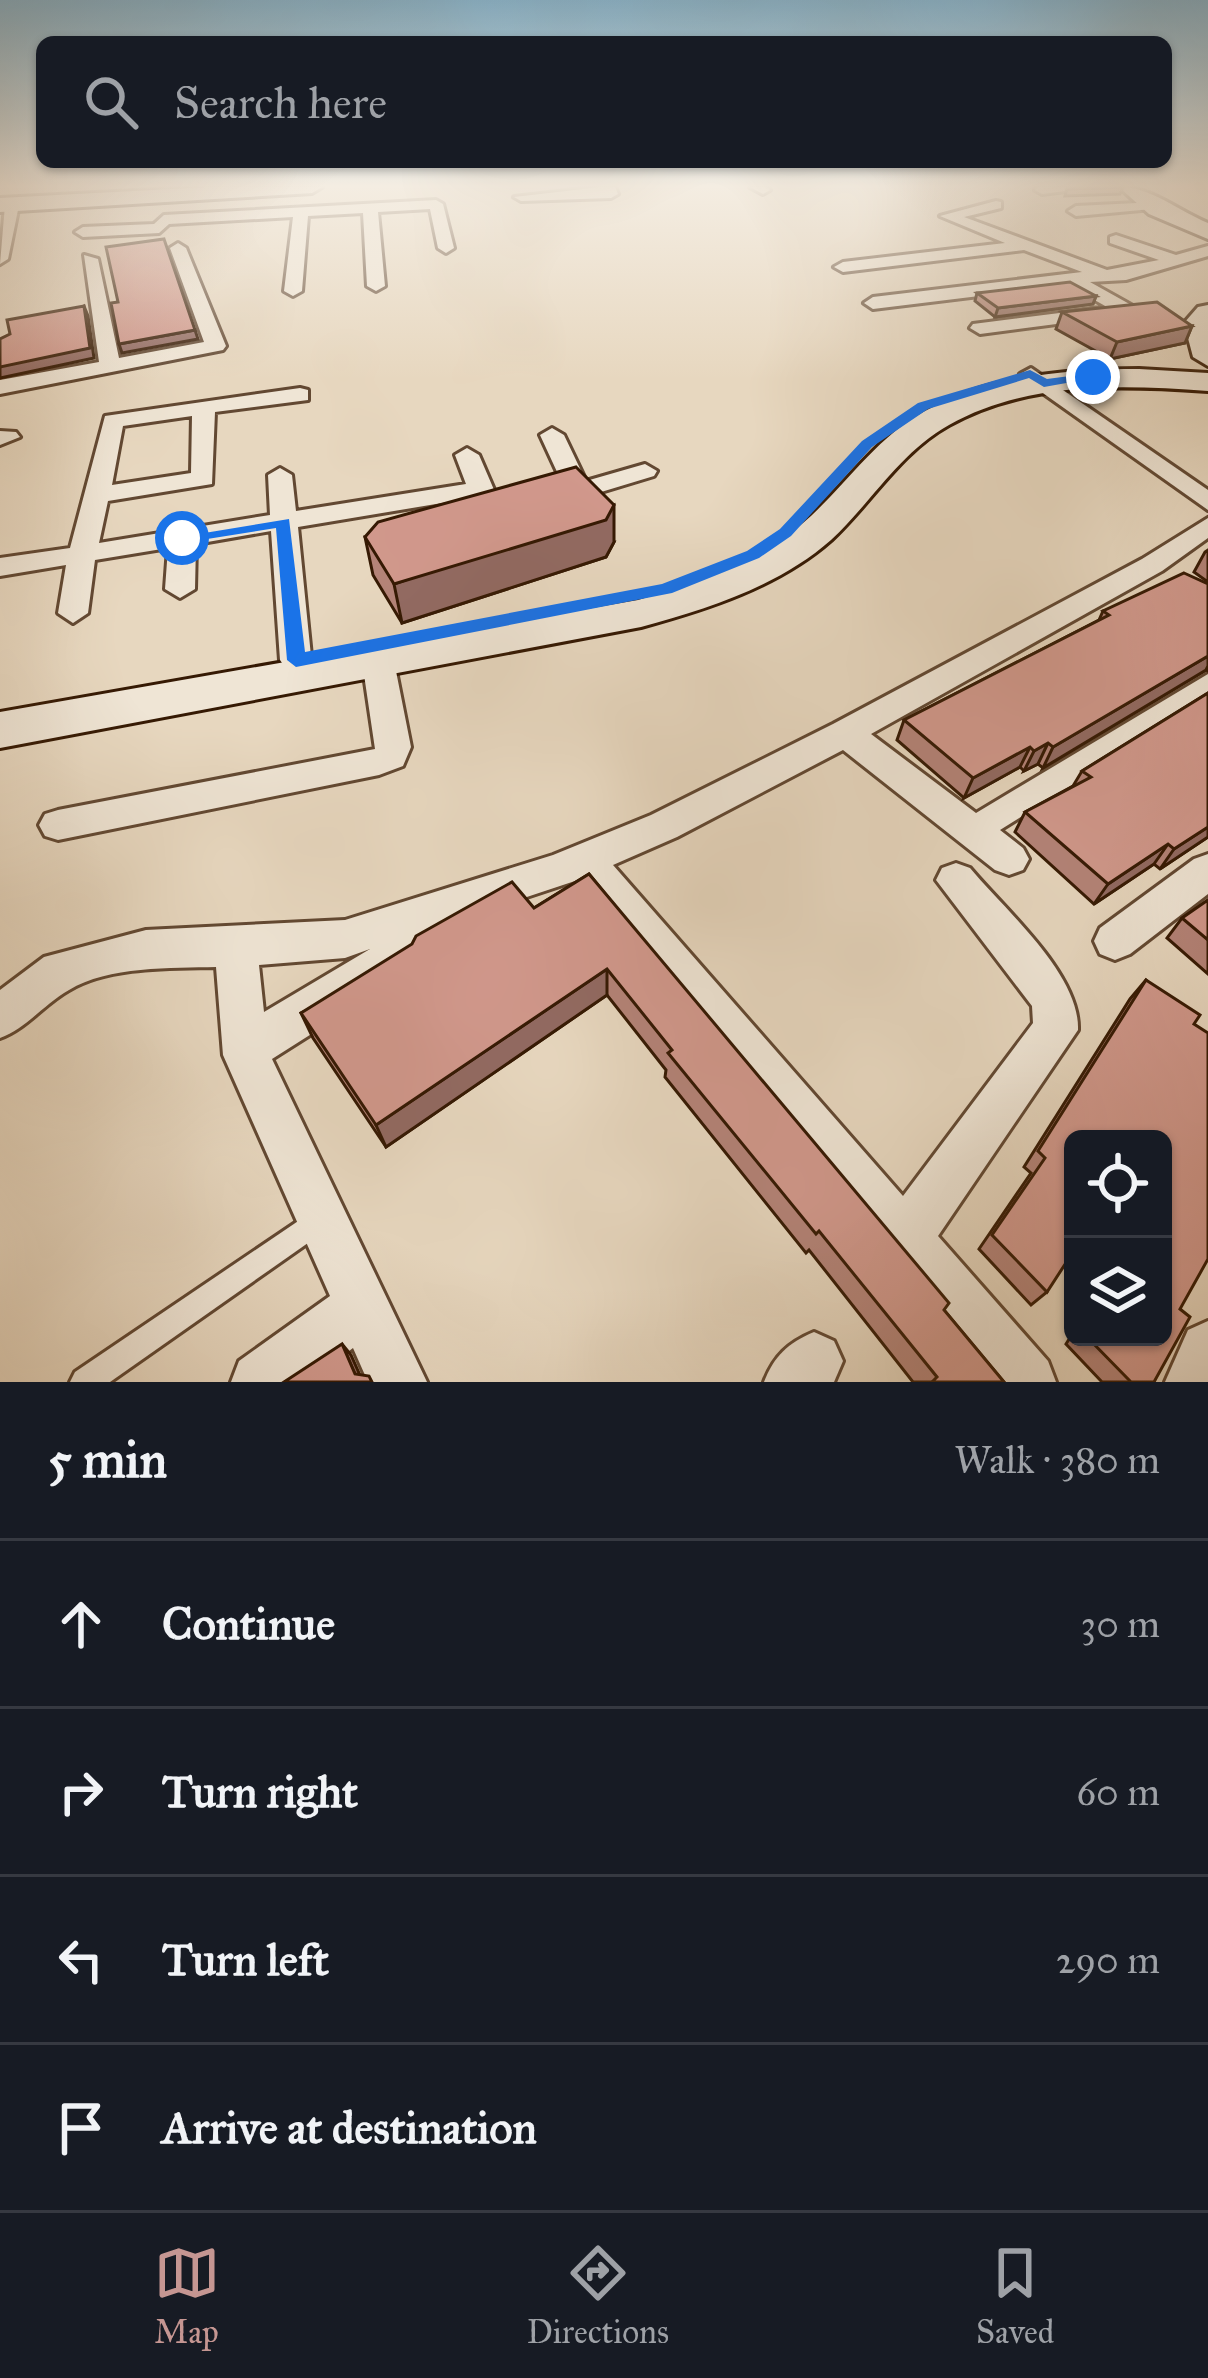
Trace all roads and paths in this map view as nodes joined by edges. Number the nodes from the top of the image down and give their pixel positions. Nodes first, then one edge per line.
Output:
1 (179, 251) edge
2 (297, 251) edge
3 (373, 251) edge
4 (946, 251) edge
5 (966, 251) edge
6 (1042, 251) edge
7 (1150, 251) edge
8 (1206, 251) edge
9 (952, 254) junction
10 (91, 259) dead end
11 (1175, 260) junction
12 (843, 266) dead end
13 (1105, 275) junction
14 (1071, 279) junction
15 (376, 286) dead end
16 (293, 291) dead end
17 (873, 303) dead end
18 (1208, 314) edge
19 (980, 328) dead end
20 (1208, 357) edge
21 (110, 367) junction
22 (1208, 372) edge
23 (1037, 379) junction
24 (1208, 382) edge
25 (0, 387) edge
26 (300, 395) dead end
27 (1088, 395) dead end
28 (204, 407) junction
29 (552, 435) dead end
30 (467, 455) dead end
31 (645, 471) dead end
32 (280, 475) dead end
33 (1208, 478) edge
34 (481, 489) junction
35 (578, 491) junction
36 (97, 495) junction
37 (1208, 502) edge
38 (388, 505) junction
39 (284, 522) junction
40 (1208, 526) edge
41 (395, 537) edge
42 (182, 538) junction
43 (82, 554) junction
44 (1152, 565) junction
45 (0, 567) edge
46 (1189, 586) edge
47 (180, 590) dead end
48 (73, 613) dead end
49 (378, 661) junction
50 (305, 666) junction
51 (1208, 685) edge
52 (0, 712) edge
53 (0, 730) edge
54 (845, 733) junction
55 (992, 818) dead end
56 (58, 824) dead end
57 (582, 857) junction
58 (1009, 859) dead end
59 (1208, 871) edge
60 (956, 880) dead end
61 (408, 919) junction
62 (1115, 941) dead end
63 (236, 948) junction
64 (3, 1009) edge
65 (246, 1054) junction
66 (321, 1218) junction
67 (905, 1238) junction
68 (363, 1306) junction
69 (1208, 1350) edge
70 (85, 1382) edge
71 (260, 1382) edge
72 (398, 1382) edge
73 (1027, 1382) edge
74 (1194, 1382) edge

1 - 21 street
2 - 16 street
3 - 15 street
4 - 9 street
5 - 9 street
6 - 13 street
7 - 11 street
8 - 11 street
9 - 12 street
10 - 21 street
11 - 13 street
13 - 14 street
14 - 17 street
14 - 19 street
18 - 20 street
21 - 25 street
22 - 23 street
23 - 24 street
23 - 37 street
23 - 49 street
23 - 50 street
26 - 28 street
27 - 33 street
28 - 36 street
28 - 36 street
29 - 35 street
30 - 34 street
31 - 35 street
32 - 39 street
34 - 35 street
34 - 38 street
36 - 43 street
38 - 39 street
38 - 41 street
39 - 42 street
39 - 50 street
40 - 44 street
42 - 43 street
42 - 47 street
43 - 45 street
43 - 48 street
44 - 46 street
44 - 54 street
49 - 50 street
49 - 56 street
50 - 52 street
50 - 53 street
51 - 55 street
54 - 57 street
54 - 58 street
57 - 61 street
57 - 67 street
59 - 62 street
60 - 67 street
61 - 63 street
61 - 65 street
63 - 64 street
63 - 65 street
65 - 66 street
66 - 68 street
66 - 70 lane
67 - 73 street
68 - 71 street
68 - 72 street
69 - 74 street

